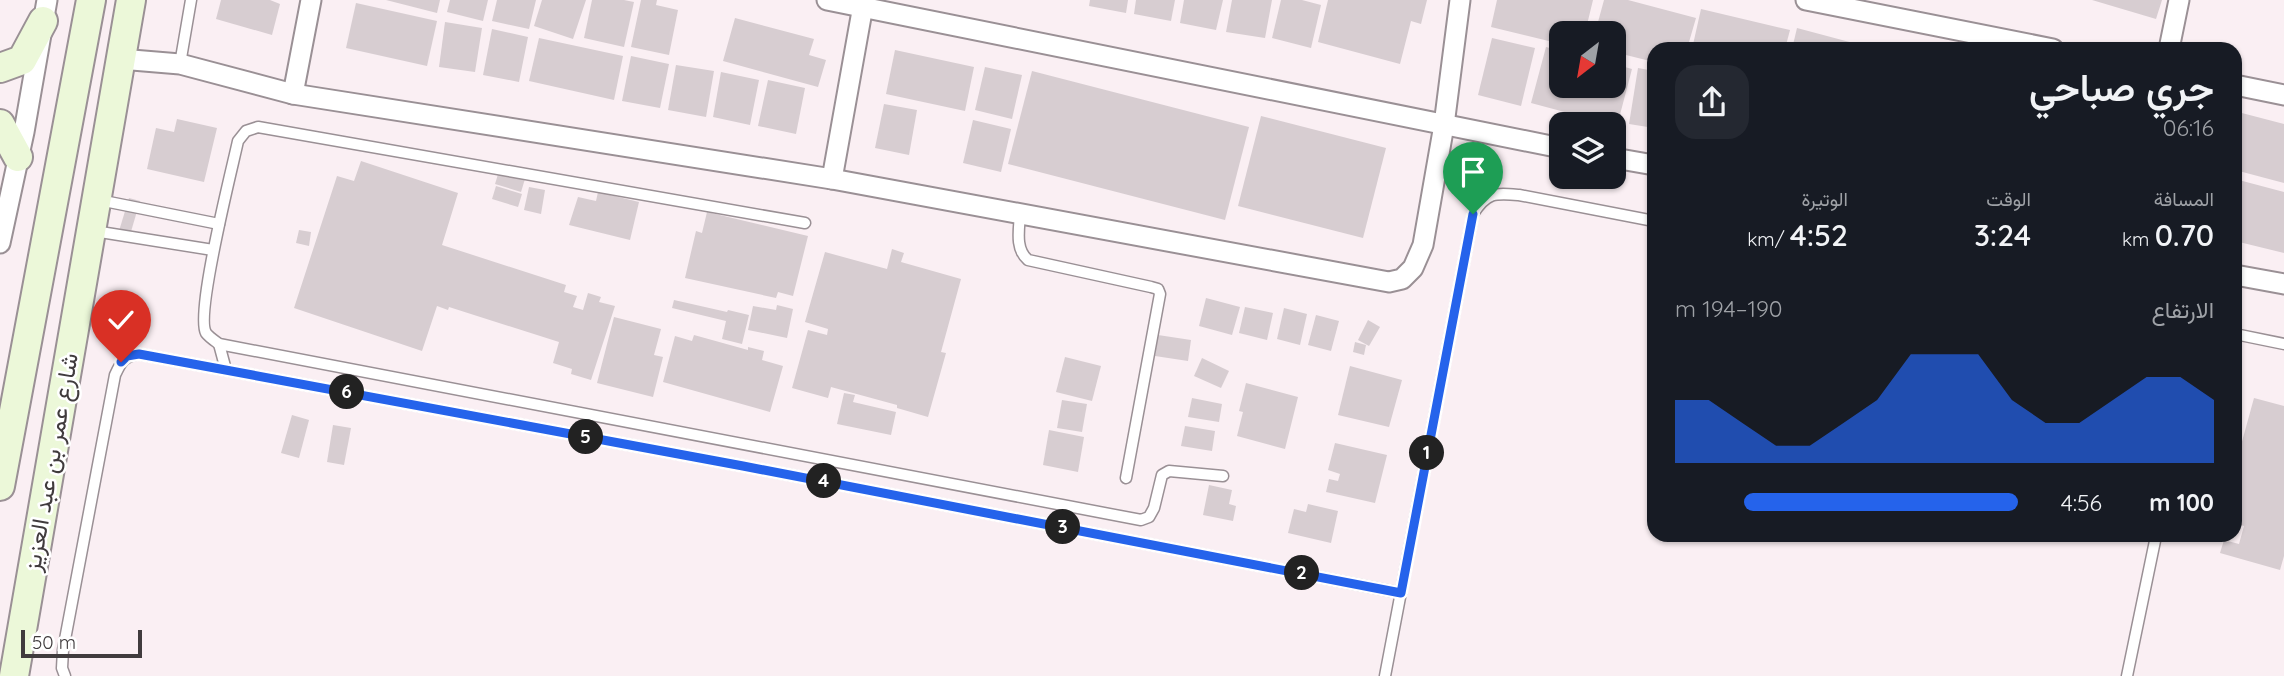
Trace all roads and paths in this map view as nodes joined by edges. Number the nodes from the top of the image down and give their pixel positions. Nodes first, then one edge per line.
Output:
1 (91, 0) edge
2 (131, 0) edge
3 (191, 0) edge
4 (311, 0) edge
5 (827, 0) edge
6 (1460, 0) edge
7 (1806, 0) edge
8 (2179, 0) edge
9 (863, 4) edge
10 (45, 10) edge
11 (2013, 42) edge
12 (2170, 42) edge
13 (120, 59) junction
14 (180, 64) junction
15 (0, 68) edge
16 (2242, 86) edge
17 (293, 94) junction
18 (2284, 95) edge
19 (0, 124) edge
20 (1444, 125) junction
21 (1549, 146) edge
22 (18, 156) junction
23 (1626, 160) edge
24 (1647, 164) edge
25 (832, 179) junction
26 (96, 199) junction
27 (1020, 214) junction
28 (1647, 220) edge
29 (805, 223) dead end
30 (219, 225) junction
31 (90, 230) junction
32 (0, 243) edge
33 (214, 250) junction
34 (2242, 276) edge
35 (2284, 284) edge
36 (2242, 335) edge
37 (219, 344) junction
38 (2284, 344) edge
39 (226, 370) junction
40 (1223, 476) dead end
41 (1126, 478) dead end
42 (0, 486) edge
43 (2155, 542) edge
44 (1401, 593) junction
45 (13, 676) edge
46 (65, 676) edge
47 (1385, 676) edge
48 (2127, 676) edge

1 - 42 main road, شارع عمر بن عبد العزيز
2 - 13 main road, شارع عمر بن عبد العزيز
3 - 14 lane
4 - 17 street
5 - 9 street
6 - 20 street
7 - 11 street
8 - 12 street
9 - 20 street
9 - 25 street
10 - 15 main road
10 - 22 street
13 - 14 street
13 - 26 main road, شارع عمر بن عبد العزيز
14 - 17 street
16 - 18 street
17 - 25 street
19 - 22 main road
20 - 21 street
20 - 27 street
22 - 32 street
23 - 24 street
25 - 27 street
26 - 30 lane
26 - 31 main road, شارع عمر بن عبد العزيز
27 - 41 lane
28 - 44 lane
29 - 30 lane
30 - 33 lane
31 - 33 lane
31 - 45 main road, شارع عمر بن عبد العزيز
33 - 37 lane
34 - 35 street
36 - 38 lane
37 - 39 lane
37 - 40 lane
39 - 44 lane
39 - 46 lane
43 - 48 lane
44 - 47 lane

